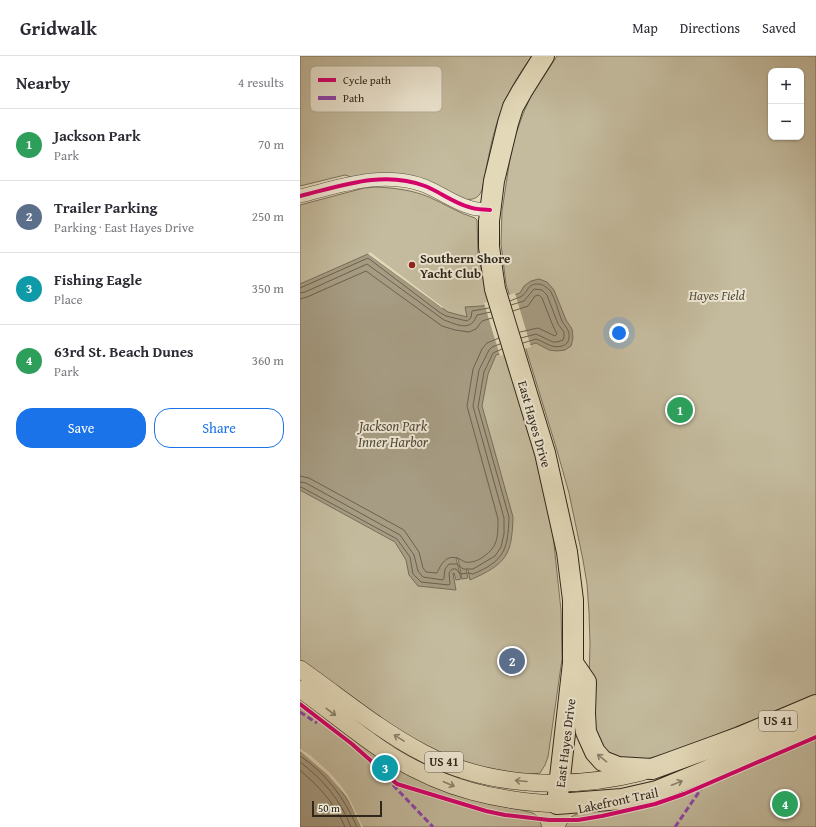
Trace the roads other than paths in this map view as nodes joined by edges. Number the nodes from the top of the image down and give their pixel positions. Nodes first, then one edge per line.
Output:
1 (544, 56) edge
2 (300, 196) edge
3 (490, 210) junction
4 (573, 663) junction
5 (300, 669) edge
6 (300, 689) edge
7 (816, 705) edge
8 (816, 726) edge
9 (652, 769) junction
10 (560, 784) junction
11 (557, 804) junction

1 - 3 highway, East Hayes Drive
2 - 3 street
3 - 4 highway, East Hayes Drive
9 -> 4 highway
4 - 10 highway, East Hayes Drive
10 -> 5 main road, US 41
6 -> 11 main road, US 41
7 - 9 highway, US 41
11 -> 8 highway, US 41
9 - 10 main road, US 41
10 - 11 highway, East Hayes Drive

